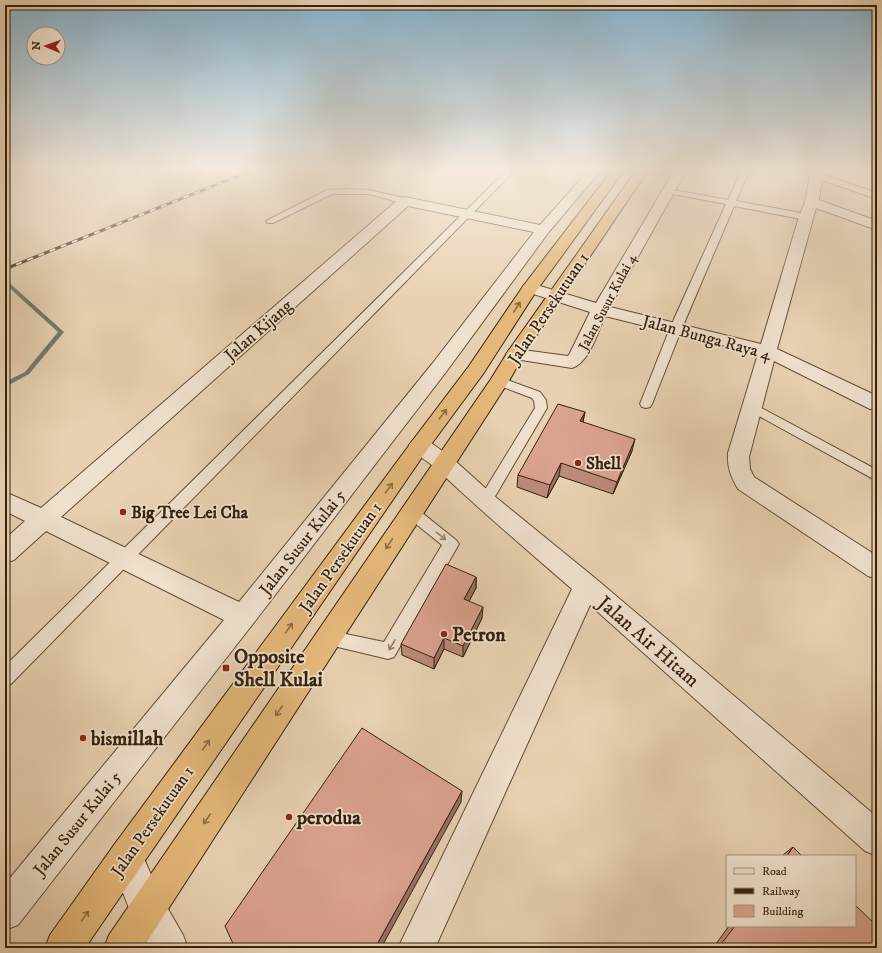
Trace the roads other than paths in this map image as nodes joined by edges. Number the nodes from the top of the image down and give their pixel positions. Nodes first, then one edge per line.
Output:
1 (286, 213) edge
2 (391, 213) edge
3 (557, 213) edge
4 (586, 213) edge
5 (612, 213) edge
6 (655, 213) edge
7 (726, 213) edge
8 (808, 213) edge
9 (824, 213) edge
10 (467, 214) joint
11 (270, 221) dead end
12 (877, 226) edge
13 (543, 230) junction
14 (530, 288) junction
15 (554, 296) junction
16 (600, 310) junction
17 (676, 328) junction
18 (768, 351) junction
19 (515, 354) junction
20 (499, 382) junction
21 (646, 404) dead end
22 (877, 404) edge
23 (752, 407) junction
24 (420, 445) junction
25 (444, 463) junction
26 (877, 476) edge
27 (5, 501) edge
28 (485, 501) junction
29 (411, 512) junction
30 (44, 519) junction
31 (5, 553) edge
32 (125, 558) junction
33 (877, 569) edge
34 (586, 586) junction
35 (243, 617) junction
36 (327, 638) junction
37 (5, 678) edge
38 (877, 839) edge
39 (126, 857) junction
40 (147, 908) junction
41 (5, 912) edge
42 (63, 948) edge
43 (122, 948) edge
44 (170, 948) edge
45 (416, 948) edge

1 - 11 lane
2 - 30 street, Jalan Kijang
3 - 13 street, Jalan Susur Kulai 5
4 - 14 highway, Jalan Persekutuan 1
5 - 15 highway, Jalan Persekutuan 1
6 - 16 street, Jalan Susur Kulai 4
7 - 17 lane
8 - 18 street
9 - 12 street
10 - 13 street
10 - 32 lane
13 - 35 street, Jalan Susur Kulai 5
14 - 15 street, Jalan Bunga Raya 4
24 -> 14 highway, Jalan Persekutuan 1
15 - 16 street, Jalan Bunga Raya 4
15 - 19 highway, Jalan Persekutuan 1
16 - 17 street, Jalan Bunga Raya 4
16 - 19 street, Jalan Susur Kulai 4
17 - 18 street, Jalan Bunga Raya 4
17 - 21 lane
18 - 22 street, Jalan Bunga Raya 4
18 - 23 street
19 - 20 highway, Jalan Persekutuan 1
20 - 25 highway, Jalan Persekutuan 1
20 - 28 lane
23 - 26 lane
23 - 33 street
24 - 25 street, Jalan Air Hitam
39 -> 24 highway, Jalan Persekutuan 1
25 - 28 street, Jalan Air Hitam
25 - 29 highway, Jalan Persekutuan 1
27 - 30 street
28 - 34 street, Jalan Air Hitam
29 -> 36 highway, Jalan Persekutuan 1
29 -> 36 lane
30 - 31 street, Jalan Kijang
30 - 32 street
32 - 35 street
32 - 37 lane
34 - 38 street, Jalan Air Hitam
34 - 45 street
35 - 41 street, Jalan Susur Kulai 5
36 -> 40 highway, Jalan Persekutuan 1
39 - 40 street
42 -> 39 highway, Jalan Persekutuan 1
40 - 43 highway, Jalan Persekutuan 1
40 - 44 street

